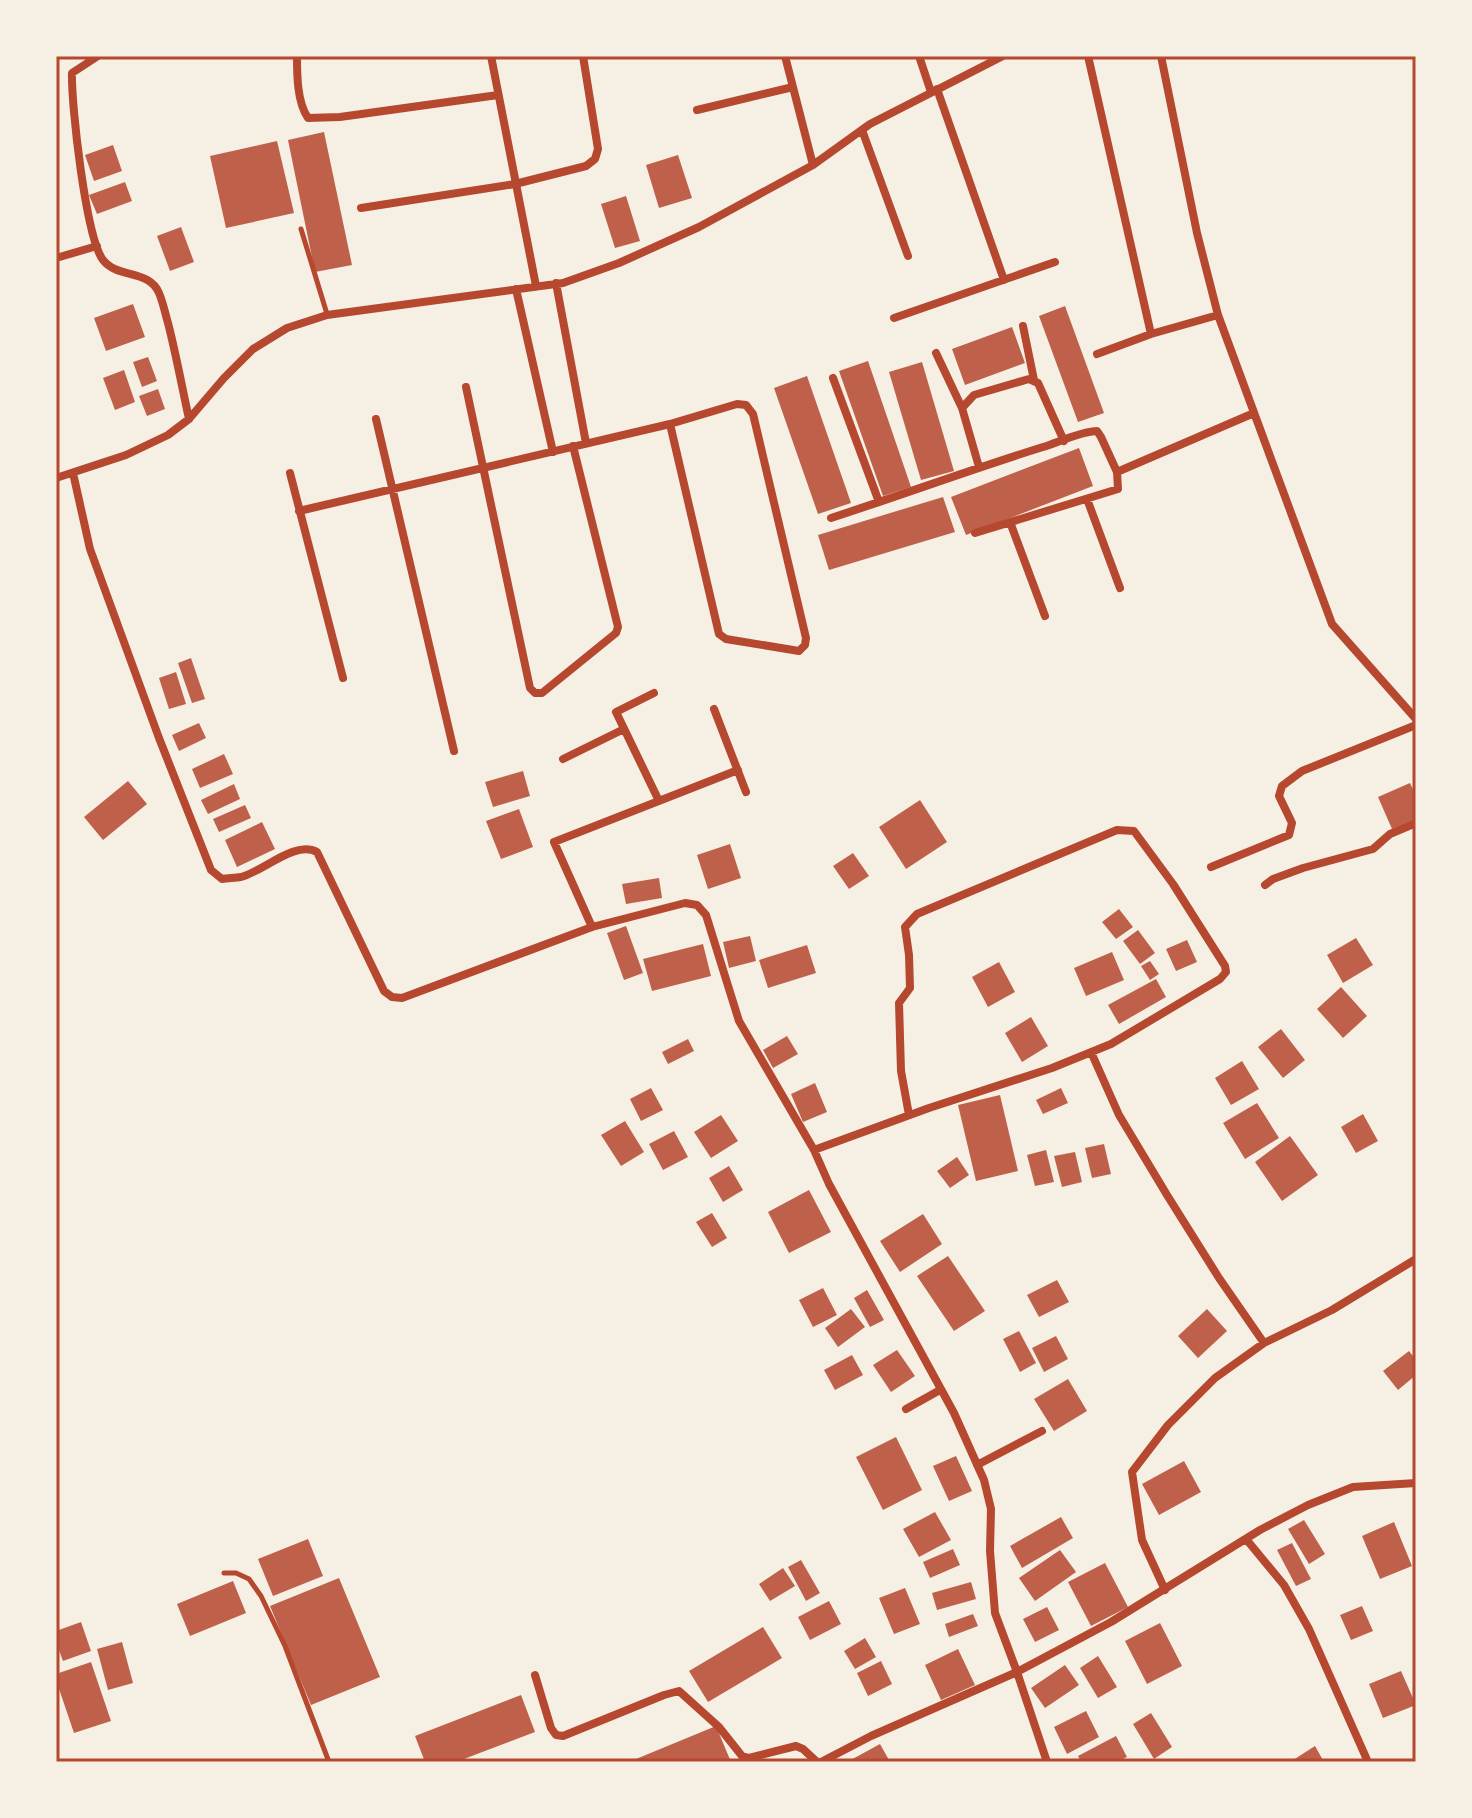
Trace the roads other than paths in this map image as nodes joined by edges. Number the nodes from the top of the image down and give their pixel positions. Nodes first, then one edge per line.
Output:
1 (98, 56) edge
2 (297, 56) edge
3 (491, 56) edge
4 (583, 56) edge
5 (785, 56) edge
6 (919, 56) edge
7 (1003, 56) edge
8 (1088, 56) edge
9 (1161, 56) edge
10 (793, 87) junction
11 (934, 90) junction
12 (498, 95) junction
13 (697, 110) dead end
14 (862, 130) junction
15 (813, 165) junction
16 (515, 184) junction
17 (361, 208) dead end
18 (301, 229) dead end
19 (97, 246) junction
20 (908, 256) dead end
21 (56, 258) edge
22 (1055, 262) dead end
23 (1004, 280) junction
24 (556, 283) junction
25 (536, 286) junction
26 (516, 289) junction
27 (327, 315) junction
28 (1218, 315) junction
29 (894, 318) dead end
30 (1023, 326) dead end
31 (1151, 334) junction
32 (936, 353) dead end
33 (1097, 354) dead end
34 (833, 378) dead end
35 (1034, 380) junction
36 (466, 387) dead end
37 (962, 408) junction
38 (1254, 413) junction
39 (189, 419) junction
40 (376, 419) dead end
41 (670, 424) junction
42 (1064, 441) junction
43 (586, 443) junction
44 (573, 446) junction
45 (553, 452) junction
46 (979, 467) junction
47 (484, 468) junction
48 (1117, 472) junction
49 (73, 473) junction
50 (290, 473) dead end
51 (56, 478) edge
52 (392, 490) junction
53 (1087, 499) junction
54 (879, 502) junction
55 (299, 511) junction
56 (831, 518) dead end
57 (1010, 522) junction
58 (975, 533) dead end
59 (1120, 588) dead end
60 (1045, 616) dead end
61 (343, 678) dead end
62 (654, 693) dead end
63 (714, 709) dead end
64 (1416, 719) edge
65 (1416, 725) edge
66 (624, 729) junction
67 (454, 751) dead end
68 (563, 759) dead end
69 (738, 770) junction
70 (746, 792) dead end
71 (659, 801) junction
72 (1416, 823) edge
73 (1211, 867) dead end
74 (1265, 885) dead end
75 (592, 927) junction
76 (1091, 1052) junction
77 (909, 1115) junction
78 (814, 1150) junction
79 (1416, 1259) edge
80 (1264, 1343) junction
81 (940, 1390) junction
82 (906, 1409) dead end
83 (1042, 1431) dead end
84 (977, 1465) junction
85 (1416, 1483) edge
86 (1246, 1539) junction
87 (224, 1573) dead end
88 (1165, 1590) junction
89 (1017, 1672) junction
90 (535, 1675) dead end
91 (329, 1762) edge
92 (819, 1762) edge
93 (1047, 1762) edge
94 (1368, 1762) edge

1 - 19 street
2 - 12 street
3 - 12 street
4 - 16 street
5 - 10 street
6 - 11 street
7 - 11 street
8 - 31 street
9 - 28 street
10 - 13 street
10 - 15 street
11 - 14 street
11 - 23 street
12 - 16 street
14 - 15 street
14 - 20 street
15 - 24 street
16 - 17 street
16 - 25 street
18 - 27 lane
19 - 21 street
19 - 39 street
22 - 23 street
23 - 29 street
24 - 25 street
24 - 43 street
25 - 26 street
26 - 27 street
26 - 45 street
27 - 39 street
28 - 31 street
28 - 38 street
30 - 35 street
31 - 33 street
32 - 37 street
34 - 54 street
35 - 37 street
35 - 42 street
36 - 47 street
37 - 46 street
38 - 48 street
38 - 64 street
39 - 49 street
40 - 52 street
41 - 41 street
41 - 43 street
42 - 46 street
42 - 48 street
43 - 44 street
44 - 45 street
44 - 47 street
45 - 47 street
46 - 54 street
47 - 52 street
48 - 53 street
49 - 51 street
49 - 75 street
50 - 55 street
52 - 55 street
52 - 67 street
53 - 57 street
53 - 59 street
54 - 56 street
55 - 61 street
57 - 58 street
57 - 60 street
62 - 66 street
63 - 69 street
65 - 73 street
66 - 68 street
66 - 71 street
69 - 70 street
69 - 71 street
71 - 75 street
72 - 74 street
75 - 78 street
76 - 77 street
76 - 77 street
76 - 80 street
77 - 78 street
78 - 81 street
79 - 80 street
80 - 88 street
81 - 82 street
81 - 84 street
83 - 84 street
84 - 89 street
85 - 86 street
86 - 88 street
86 - 94 street
87 - 91 lane
88 - 89 street
89 - 92 street
89 - 93 street
90 - 92 street

